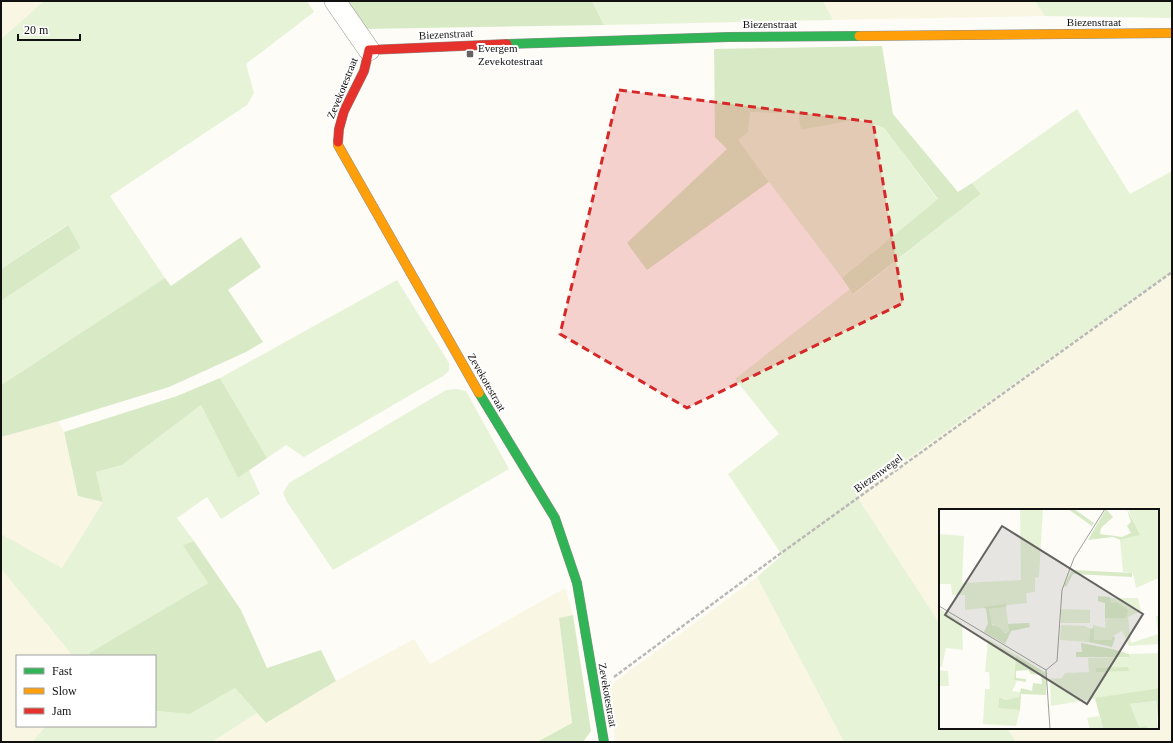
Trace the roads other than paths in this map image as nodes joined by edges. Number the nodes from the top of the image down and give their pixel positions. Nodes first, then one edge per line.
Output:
1 (334, 1) edge
2 (1172, 33) edge
3 (369, 50) junction
4 (604, 742) edge

1 - 3 street
2 - 3 street, Biezenstraat
3 - 4 street, Zevekotestraat

